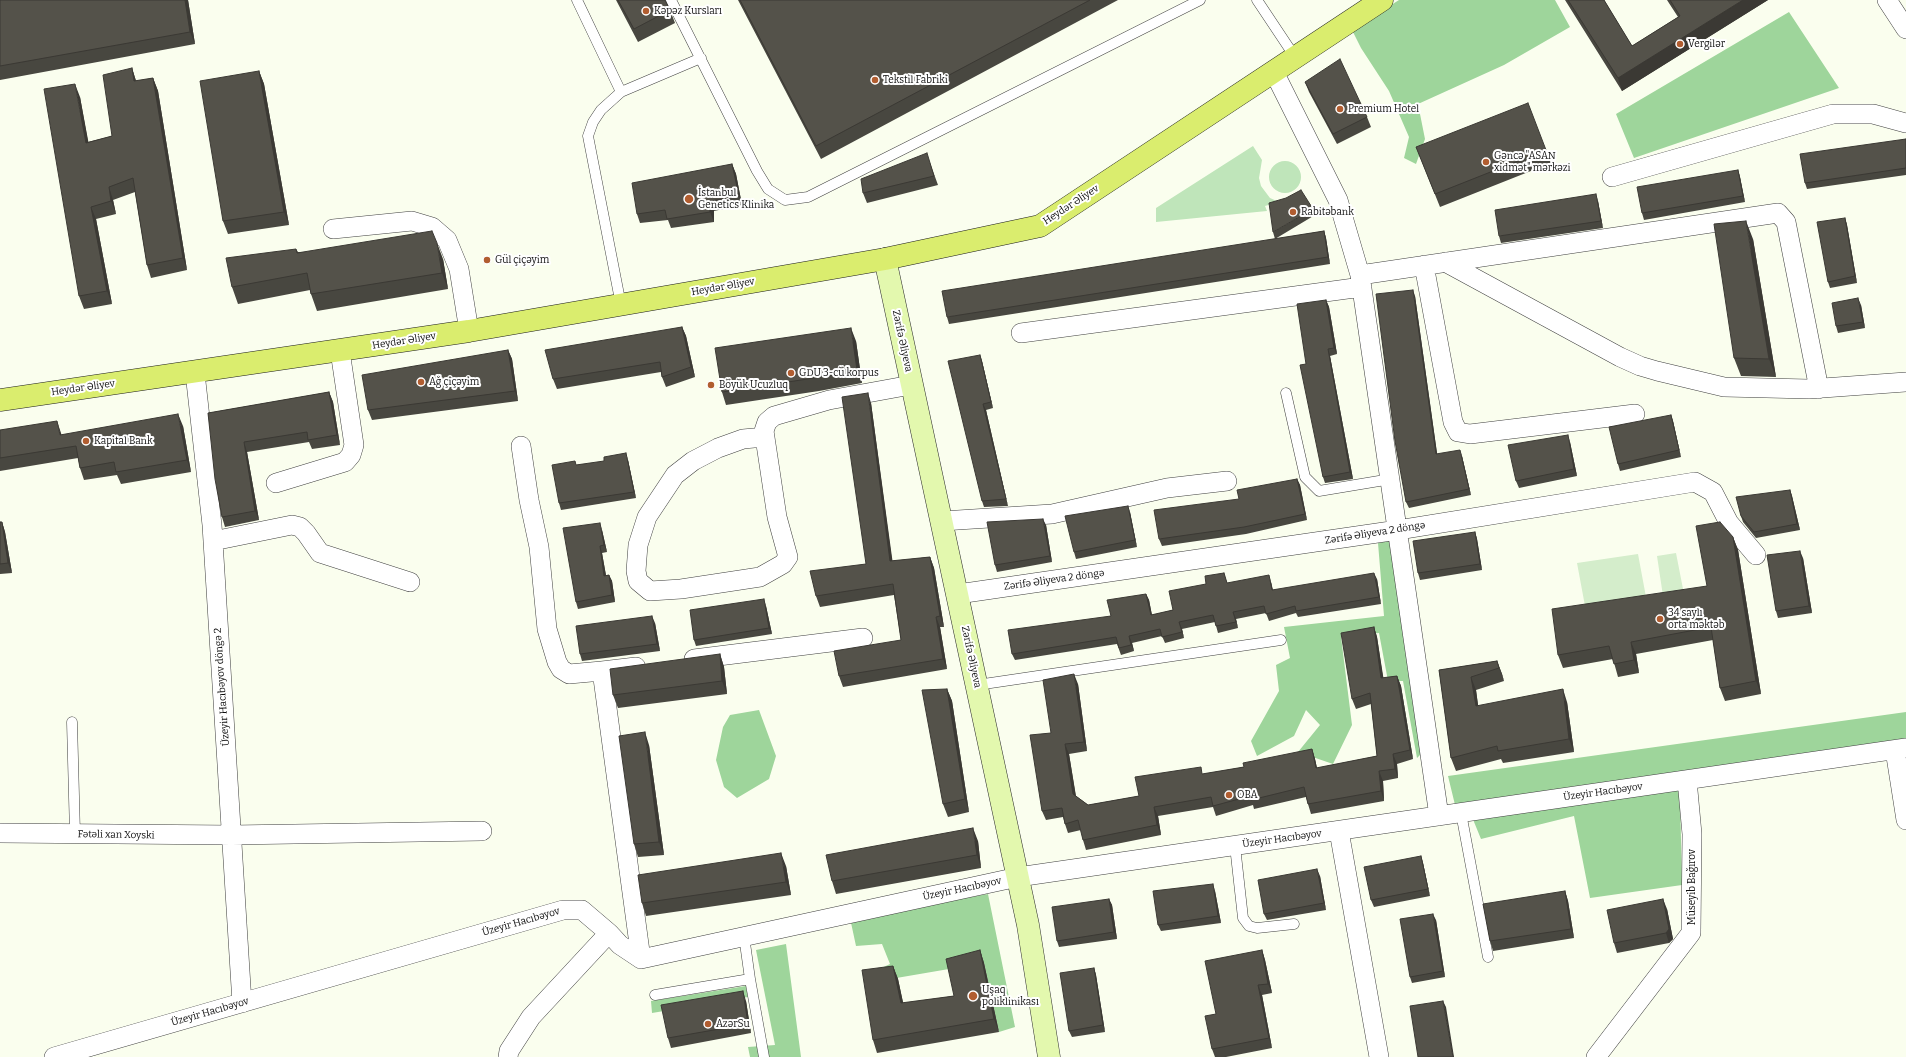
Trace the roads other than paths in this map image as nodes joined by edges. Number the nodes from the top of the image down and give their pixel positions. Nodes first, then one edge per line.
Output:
1 (577, 0) edge
2 (671, 0) edge
3 (1200, 0) edge
4 (1257, 0) edge
5 (1382, 0) edge
6 (1887, 0) edge
7 (1906, 29) edge
8 (1295, 57) junction
9 (701, 58) junction
10 (1274, 72) junction
11 (621, 92) junction
12 (1906, 123) edge
13 (1612, 177) dead end
14 (333, 229) dead end
15 (885, 259) junction
16 (1445, 262) junction
17 (1424, 265) junction
18 (1361, 281) junction
19 (621, 305) junction
20 (469, 331) junction
21 (1021, 333) dead end
22 (340, 351) junction
23 (195, 372) junction
24 (1906, 382) edge
25 (911, 385) junction
26 (1819, 389) junction
27 (1286, 393) dead end
28 (0, 400) edge
29 (1634, 414) dead end
30 (765, 437) junction
31 (522, 446) dead end
32 (1391, 479) junction
33 (1227, 480) dead end
34 (276, 483) dead end
35 (942, 521) junction
36 (1398, 530) junction
37 (213, 541) junction
38 (1756, 555) dead end
39 (410, 582) dead end
40 (958, 594) junction
41 (863, 638) dead end
42 (1281, 640) dead end
43 (602, 671) junction
44 (977, 686) junction
45 (72, 722) dead end
46 (1900, 749) edge
47 (1687, 780) junction
48 (1461, 813) junction
49 (1439, 816) junction
50 (1906, 820) edge
51 (482, 831) dead end
52 (1339, 831) junction
53 (0, 834) edge
54 (75, 834) junction
55 (232, 835) junction
56 (1235, 846) junction
57 (1018, 878) junction
58 (1294, 924) dead end
59 (609, 933) junction
60 (744, 936) junction
61 (1488, 957) dead end
62 (640, 959) junction
63 (750, 979) junction
64 (655, 995) dead end
65 (242, 1003) junction
66 (98, 1051) edge
67 (54, 1057) edge
68 (508, 1057) edge
69 (764, 1057) edge
70 (1049, 1057) edge
71 (1379, 1057) edge
72 (1596, 1057) edge

1 - 11 lane
2 - 9 lane
3 - 9 lane
4 - 8 lane
5 - 8 main road, Heydər Əliyev
6 - 7 street
8 - 10 main road, Heydər Əliyev
9 - 11 lane
10 - 15 main road, Heydər Əliyev
10 - 18 street
11 - 19 lane
12 - 13 street
14 - 20 street
15 - 19 main road, Heydər Əliyev
15 - 25 street, Zərifə Əliyeva
16 - 17 street
16 - 26 street
16 - 26 street
17 - 18 street
17 - 29 street
18 - 21 street
18 - 32 street
19 - 20 main road, Heydər Əliyev
20 - 22 main road, Heydər Əliyev
22 - 23 main road, Heydər Əliyev
22 - 34 street
23 - 28 main road, Heydər Əliyev
23 - 37 street, Üzeyir Hacıbəyov döngə 2
24 - 26 street
25 - 30 street
25 - 35 street, Zərifə Əliyeva
27 - 32 lane
30 - 30 street
31 - 43 street
32 - 36 street
33 - 35 street
35 - 40 street, Zərifə Əliyeva
36 - 38 street, Zərifə Əliyeva 2 döngə
36 - 40 street, Zərifə Əliyeva 2 döngə
36 - 49 street
37 - 39 street
37 - 55 street, Üzeyir Hacıbəyov döngə 2
40 - 44 street, Zərifə Əliyeva
41 - 43 street
42 - 44 lane
43 - 62 street
44 - 57 street, Zərifə Əliyeva
45 - 54 lane
46 - 47 street, Üzeyir Hacıbəyov
46 - 50 street
47 - 48 street, Üzeyir Hacıbəyov
47 - 72 street, Müseyib Bağırov
48 - 49 street, Üzeyir Hacıbəyov
48 - 61 lane
49 - 52 street, Üzeyir Hacıbəyov
51 - 55 street, Fətəli xan Xoyski
52 - 56 street, Üzeyir Hacıbəyov
52 - 71 street
53 - 54 street, Fətəli xan Xoyski
54 - 55 street, Fətəli xan Xoyski
55 - 65 street, Üzeyir Hacıbəyov döngə 2
56 - 57 street, Üzeyir Hacıbəyov
56 - 58 lane
57 - 60 street, Üzeyir Hacıbəyov
57 - 70 street, Zərifə Əliyeva
59 - 62 street, Üzeyir Hacıbəyov
59 - 65 street, Üzeyir Hacıbəyov
59 - 68 street
60 - 62 street, Üzeyir Hacıbəyov
60 - 63 lane
63 - 64 lane
63 - 69 lane
65 - 66 street, Üzeyir Hacıbəyov
66 - 67 street, Üzeyir Hacıbəyov

